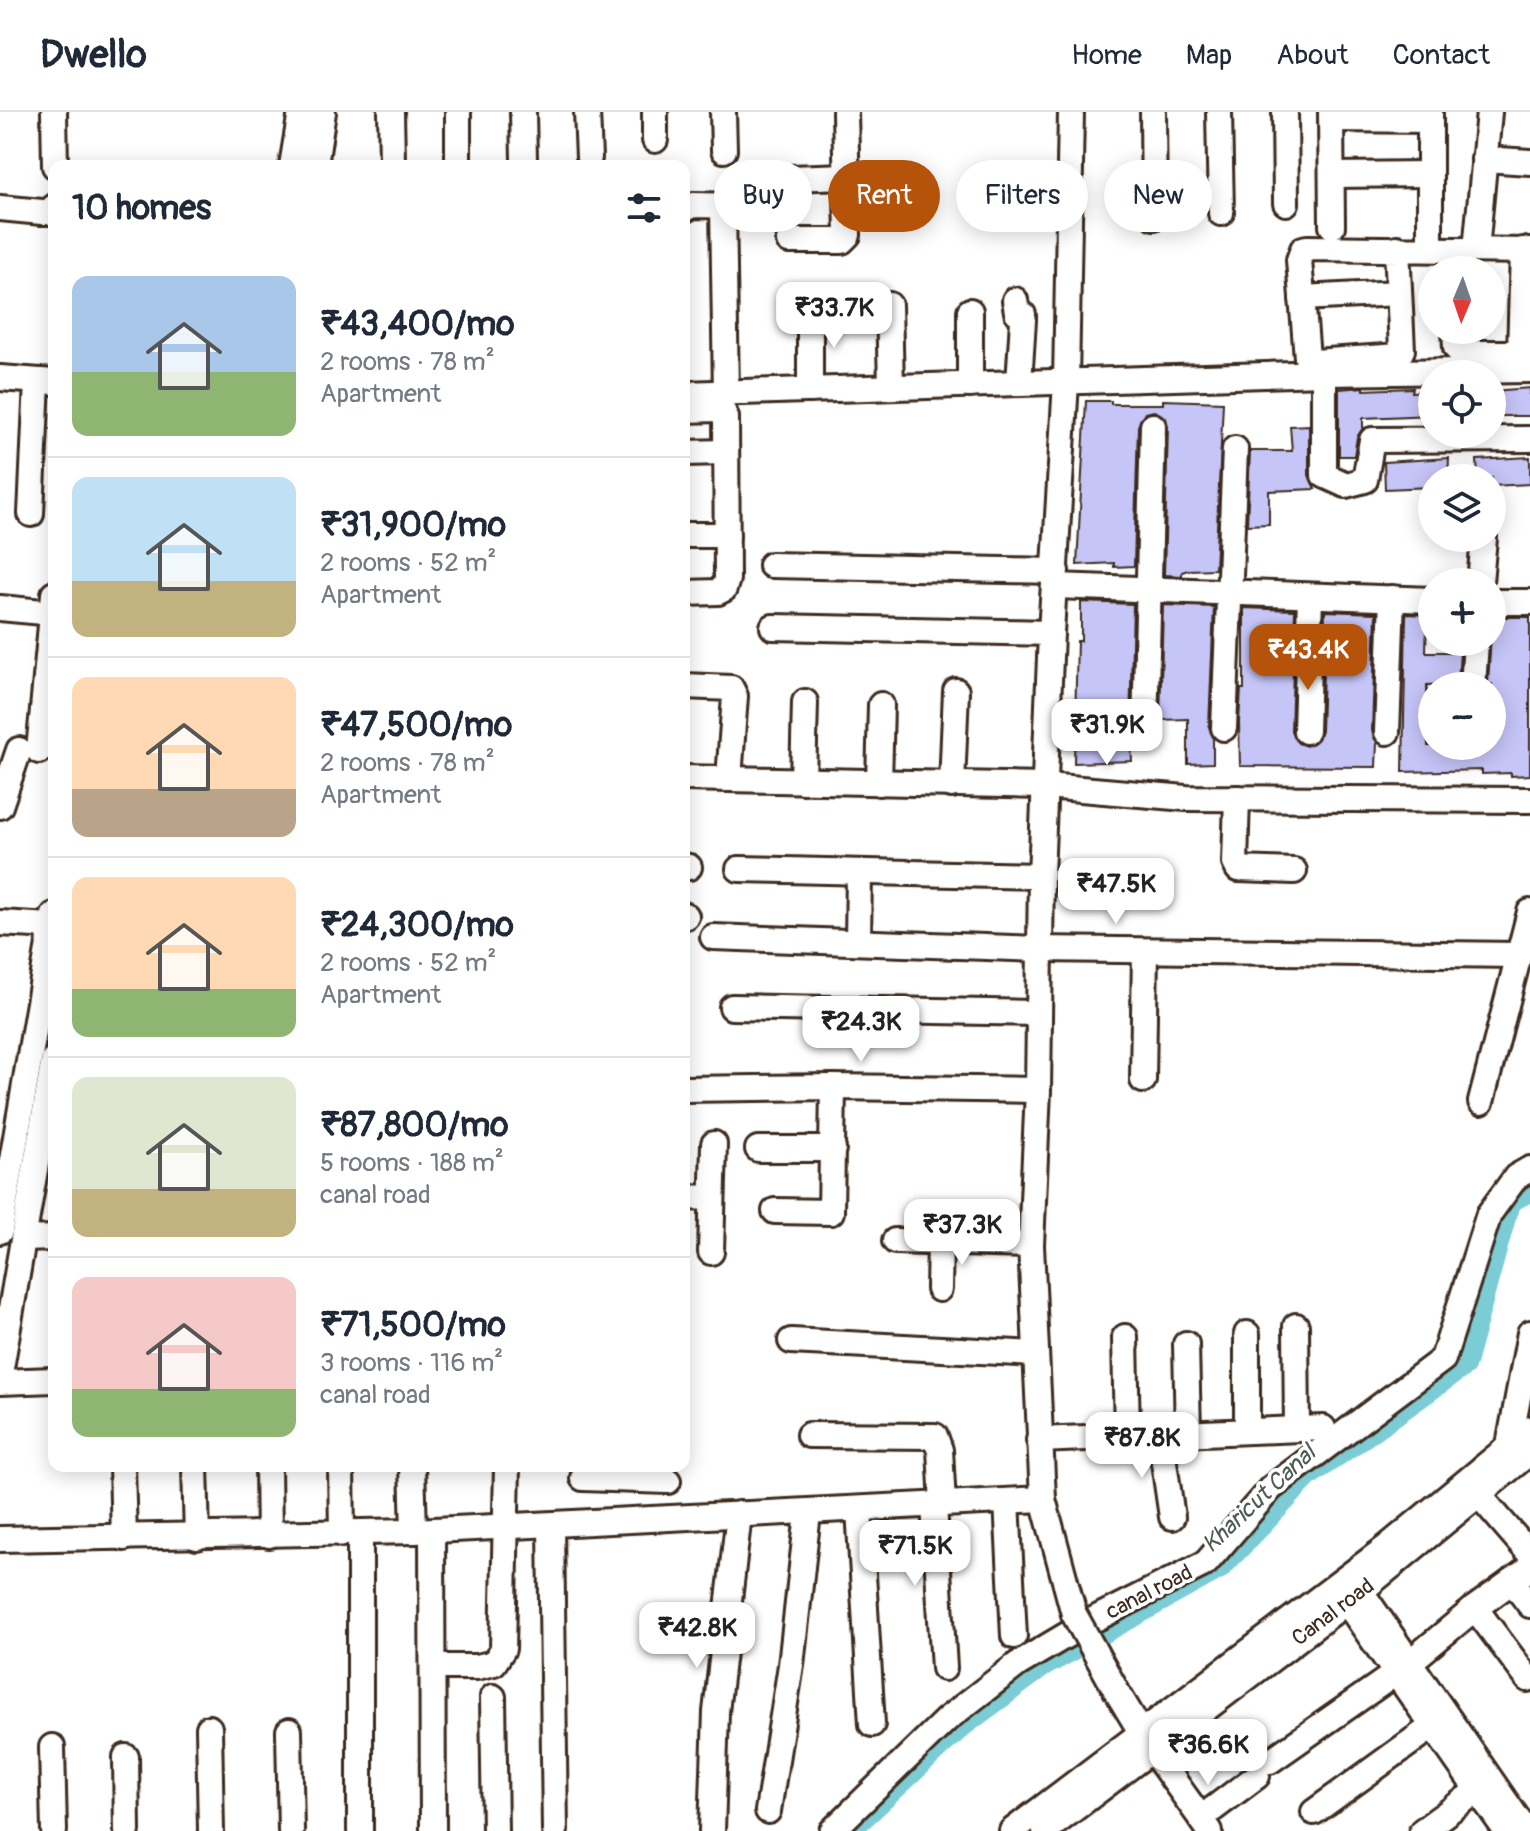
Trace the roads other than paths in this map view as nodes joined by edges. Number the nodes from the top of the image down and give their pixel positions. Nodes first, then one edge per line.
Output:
1 (54, 112) edge
2 (301, 112) edge
3 (323, 112) edge
4 (391, 112) edge
5 (458, 112) edge
6 (523, 112) edge
7 (587, 112) edge
8 (655, 112) edge
9 (723, 112) edge
10 (845, 112) edge
11 (1071, 112) edge
12 (1153, 112) edge
13 (1219, 112) edge
14 (1285, 112) edge
15 (1489, 112) edge
16 (1332, 115) edge
17 (1430, 116) edge
18 (655, 140) dead end
19 (724, 150) dead end
20 (589, 158) dead end
21 (1484, 159) junction
22 (55, 160) edge
23 (293, 160) edge
24 (316, 160) edge
25 (392, 160) edge
26 (458, 160) edge
27 (524, 160) dead end
28 (846, 160) edge
29 (1153, 160) edge
30 (1530, 162) edge
31 (1430, 174) junction
32 (1332, 175) junction
33 (1286, 203) dead end
34 (690, 207) edge
35 (0, 208) edge
36 (48, 212) edge
37 (1221, 213) dead end
38 (1332, 226) dead end
39 (847, 232) edge
40 (789, 241) dead end
41 (1397, 248) junction
42 (1527, 250) edge
43 (1453, 254) edge
44 (1399, 293) junction
45 (1302, 298) junction
46 (1015, 300) dead end
47 (889, 305) dead end
48 (810, 310) dead end
49 (970, 311) dead end
50 (1456, 344) edge
51 (1527, 359) edge
52 (1324, 373) junction
53 (0, 378) edge
54 (45, 381) edge
55 (1066, 382) junction
56 (1019, 383) junction
57 (970, 385) junction
58 (891, 387) junction
59 (810, 390) junction
60 (726, 393) junction
61 (690, 394) edge
62 (690, 410) edge
63 (1153, 426) dead end
64 (1530, 439) edge
65 (1235, 449) dead end
66 (726, 452) junction
67 (690, 453) edge
68 (31, 514) dead end
69 (690, 535) edge
70 (727, 535) junction
71 (771, 565) dead end
72 (1056, 578) junction
73 (1147, 590) junction
74 (690, 593) edge
75 (1228, 593) junction
76 (1310, 596) junction
77 (1392, 598) junction
78 (1418, 599) edge
79 (1506, 602) edge
80 (1530, 602) edge
81 (48, 606) edge
82 (0, 608) edge
83 (773, 627) dead end
84 (1051, 633) junction
85 (48, 636) edge
86 (690, 686) edge
87 (956, 691) dead end
88 (805, 702) dead end
89 (881, 705) dead end
90 (1145, 728) dead end
91 (1224, 728) dead end
92 (1306, 731) dead end
93 (1387, 732) dead end
94 (690, 778) edge
95 (729, 779) junction
96 (803, 781) junction
97 (879, 783) junction
98 (952, 785) junction
99 (1046, 786) junction
100 (1237, 798) junction
101 (1530, 800) edge
102 (0, 806) edge
103 (739, 869) dead end
104 (1294, 871) dead end
105 (859, 872) junction
106 (1041, 876) junction
107 (1530, 912) edge
108 (48, 920) edge
109 (0, 923) edge
110 (713, 937) dead end
111 (48, 938) edge
112 (858, 942) junction
113 (1038, 949) junction
114 (1145, 951) junction
115 (1519, 955) junction
116 (732, 1007) dead end
117 (1038, 1013) junction
118 (1143, 1080) dead end
119 (833, 1087) junction
120 (690, 1089) edge
121 (1038, 1090) junction
122 (48, 1095) edge
123 (1481, 1102) dead end
124 (8, 1121) edge
125 (714, 1144) dead end
126 (758, 1149) dead end
127 (833, 1149) junction
128 (1530, 1169) edge
129 (690, 1197) edge
130 (712, 1198) junction
131 (775, 1211) dead end
132 (0, 1231) edge
133 (48, 1238) edge
134 (24, 1239) junction
135 (895, 1241) dead end
136 (940, 1243) junction
137 (1031, 1245) junction
138 (711, 1252) dead end
139 (939, 1289) dead end
140 (1296, 1326) dead end
141 (1530, 1333) edge
142 (1247, 1334) dead end
143 (1125, 1337) dead end
144 (791, 1341) dead end
145 (1186, 1344) dead end
146 (1035, 1354) junction
147 (0, 1374) edge
148 (48, 1380) edge
149 (0, 1382) edge
150 (1323, 1428) dead end
151 (1297, 1429) junction
152 (1530, 1429) edge
153 (1247, 1431) junction
154 (1188, 1434) junction
155 (809, 1435) dead end
156 (1160, 1435) junction
157 (1127, 1436) junction
158 (1039, 1440) junction
159 (1519, 1449) edge
160 (122, 1472) edge
161 (195, 1472) edge
162 (268, 1472) edge
163 (342, 1472) edge
164 (413, 1472) edge
165 (507, 1472) edge
166 (628, 1473) edge
167 (583, 1478) dead end
168 (668, 1481) dead end
169 (1479, 1495) junction
170 (1043, 1499) junction
171 (1007, 1501) junction
172 (938, 1505) junction
173 (859, 1509) junction
174 (808, 1513) junction
175 (739, 1514) junction
176 (1172, 1517) dead end
177 (626, 1521) junction
178 (551, 1525) junction
179 (506, 1527) junction
180 (423, 1531) junction
181 (351, 1533) junction
182 (269, 1535) junction
183 (197, 1537) junction
184 (124, 1538) junction
185 (0, 1539) edge
186 (1530, 1554) edge
187 (1521, 1574) edge
188 (1348, 1588) junction
189 (1530, 1605) edge
190 (1475, 1608) junction
191 (1014, 1636) dead end
192 (433, 1667) junction
193 (1403, 1667) junction
194 (944, 1668) dead end
195 (1528, 1679) dead end
196 (493, 1697) dead end
197 (872, 1724) dead end
198 (1433, 1726) junction
199 (209, 1728) dead end
200 (289, 1731) dead end
201 (1147, 1742) junction
202 (52, 1747) dead end
203 (126, 1757) dead end
204 (1478, 1790) junction
205 (768, 1811) dead end
206 (1314, 1812) dead end
207 (1206, 1824) edge
208 (1520, 1824) edge
209 (54, 1831) edge
210 (127, 1831) edge
211 (211, 1831) edge
212 (291, 1831) edge
213 (360, 1831) edge
214 (433, 1831) edge
215 (495, 1831) edge
216 (555, 1831) edge
217 (712, 1831) edge
218 (832, 1831) edge
219 (1012, 1831) edge
220 (1045, 1831) edge
221 (1422, 1831) edge

1 - 22 street
2 - 23 street
3 - 24 street
4 - 25 street
5 - 26 street
6 - 27 street
7 - 20 street
8 - 18 street
9 - 19 street
10 - 28 street
11 - 55 street
12 - 29 street
13 - 37 street
14 - 33 street
15 - 21 street
16 - 17 street
16 - 32 street
17 - 31 street
21 - 30 street
21 - 43 street
31 - 32 street
31 - 43 street
32 - 38 street
34 - 60 street
35 - 36 street
39 - 40 street
41 - 43 street
41 - 44 street
41 - 45 street
42 - 43 street
42 - 51 street
44 - 45 street
44 - 45 street
46 - 56 street
47 - 58 street
48 - 59 street
49 - 57 street
50 - 51 street
51 - 52 street
52 - 55 street
52 - 64 street
53 - 54 street
54 - 68 street
55 - 56 street
55 - 72 street
56 - 57 street
57 - 58 street
58 - 59 street
59 - 60 street
60 - 61 street
62 - 66 street
63 - 73 street
65 - 75 street
66 - 67 street
66 - 70 street
69 - 70 street
70 - 74 street
71 - 72 street
72 - 73 street
72 - 84 street
73 - 75 street
73 - 90 street
75 - 76 street
75 - 91 street
76 - 77 street
76 - 92 street
77 - 78 street
77 - 93 street
79 - 80 street
81 - 82 street
83 - 84 street
84 - 99 street
85 - 102 street
86 - 95 street
87 - 98 street
88 - 96 street
89 - 97 street
94 - 95 street
95 - 96 street
96 - 97 street
97 - 98 street
98 - 99 street
99 - 100 street
99 - 106 street
100 - 101 street
100 - 104 street
103 - 105 street
105 - 106 street
105 - 112 street
106 - 113 street
107 - 115 street
108 - 109 street
110 - 112 street
111 - 124 street
112 - 113 street
113 - 114 street
113 - 117 street
114 - 115 street
114 - 118 street
115 - 123 street
116 - 117 street
117 - 121 street
119 - 120 street
119 - 121 street
119 - 127 street
121 - 137 street
122 - 134 street
124 - 132 street
125 - 130 street
126 - 127 street
127 - 131 street
128 - 218 street, canal road
129 - 130 street
130 - 138 street
133 - 134 street
134 - 147 street
135 - 136 street
136 - 137 street
136 - 139 street
137 - 146 street
140 - 151 street
141 - 159 street
142 - 153 street
143 - 157 street
144 - 146 street
145 - 154 street
146 - 158 street
148 - 149 street
150 - 151 street
151 - 153 street
152 - 159 street
153 - 154 street
154 - 156 street
155 - 172 street
156 - 157 street
156 - 176 street
157 - 158 street
158 - 170 street
159 - 169 street, Canal road
159 - 188 street
160 - 184 street
161 - 183 street
162 - 182 street
163 - 181 street
164 - 180 street
165 - 179 street
166 - 167 street
166 - 168 street
166 - 177 street
169 - 186 street
169 - 188 street, Canal road
170 - 171 street
170 - 201 street, bridge
171 - 172 street
171 - 191 street
172 - 173 street
172 - 194 street
173 - 174 street
173 - 197 street
174 - 175 street
174 - 205 street
175 - 177 street
175 - 217 street
177 - 178 street
178 - 179 street
178 - 216 street
179 - 180 street
179 - 192 street
180 - 181 street
180 - 192 street
181 - 182 street
181 - 213 street
182 - 183 street
183 - 184 street
184 - 185 street
187 - 189 street
187 - 190 street
188 - 193 street
188 - 201 street, Canal road
190 - 193 street
190 - 195 street
192 - 214 street
193 - 198 street
193 - 207 street
193 - 208 street
196 - 215 street
198 - 204 street
198 - 206 street
199 - 211 street
200 - 212 street
201 - 207 street
201 - 219 street
201 - 220 street, Canal road
202 - 209 street
203 - 210 street
204 - 208 street
204 - 221 street

